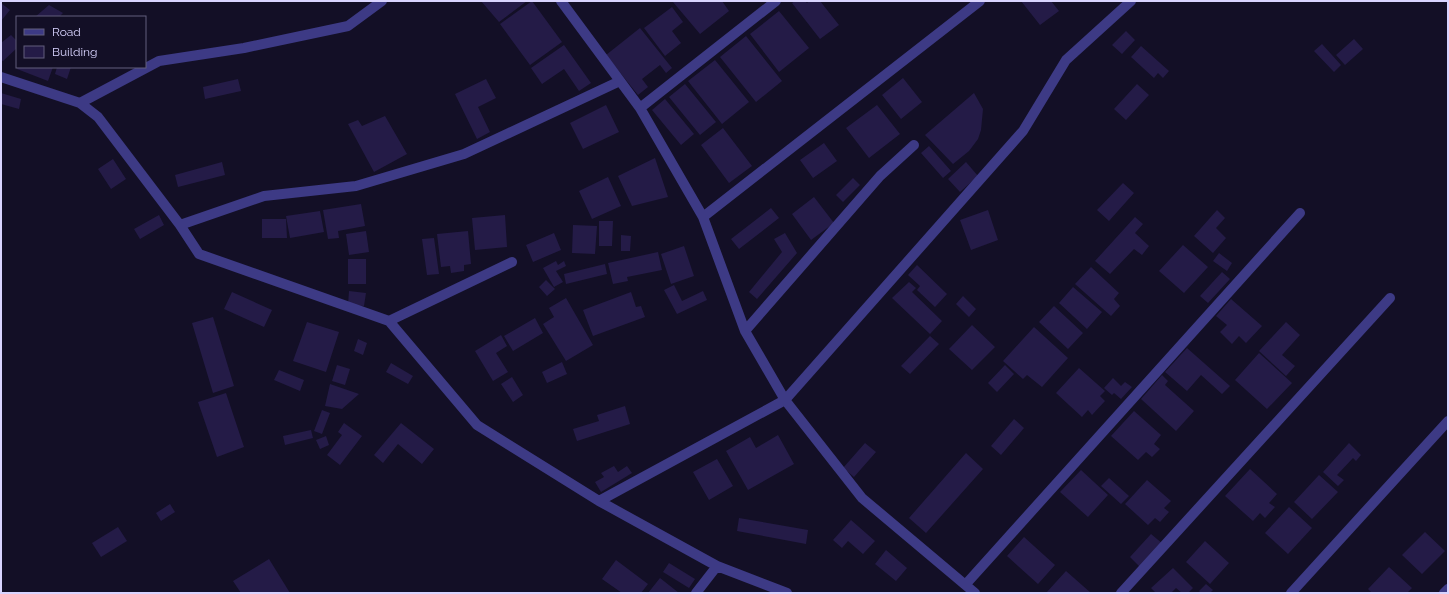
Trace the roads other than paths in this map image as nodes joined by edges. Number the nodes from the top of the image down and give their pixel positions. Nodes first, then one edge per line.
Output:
1 (382, 1) edge
2 (561, 1) edge
3 (776, 1) edge
4 (980, 1) edge
5 (1131, 1) edge
6 (146, 67) edge
7 (145, 68) edge
8 (1, 77) edge
9 (620, 80) junction
10 (80, 103) junction
11 (640, 108) junction
12 (914, 145) dead end
13 (1300, 213) dead end
14 (703, 217) junction
15 (180, 225) junction
16 (512, 262) dead end
17 (1390, 298) dead end
18 (389, 321) junction
19 (745, 331) junction
20 (785, 400) junction
21 (1448, 421) edge
22 (599, 501) junction
23 (717, 566) junction
24 (966, 584) junction
25 (1448, 589) edge
26 (696, 593) edge
27 (787, 593) edge
28 (975, 593) edge
29 (1121, 593) edge
30 (1291, 593) edge
31 (1444, 593) edge

1 - 6 street
2 - 9 street
3 - 11 street
4 - 14 street
5 - 20 street
7 - 10 street
8 - 10 street
9 - 11 street
9 - 15 street
10 - 15 street
11 - 14 street
12 - 19 street
13 - 24 street
14 - 19 street
15 - 18 street
16 - 18 street
17 - 29 street
18 - 22 street
19 - 20 street
20 - 22 street
20 - 24 street
21 - 30 street
22 - 23 street
23 - 26 street
23 - 27 street
24 - 28 street
25 - 31 street

